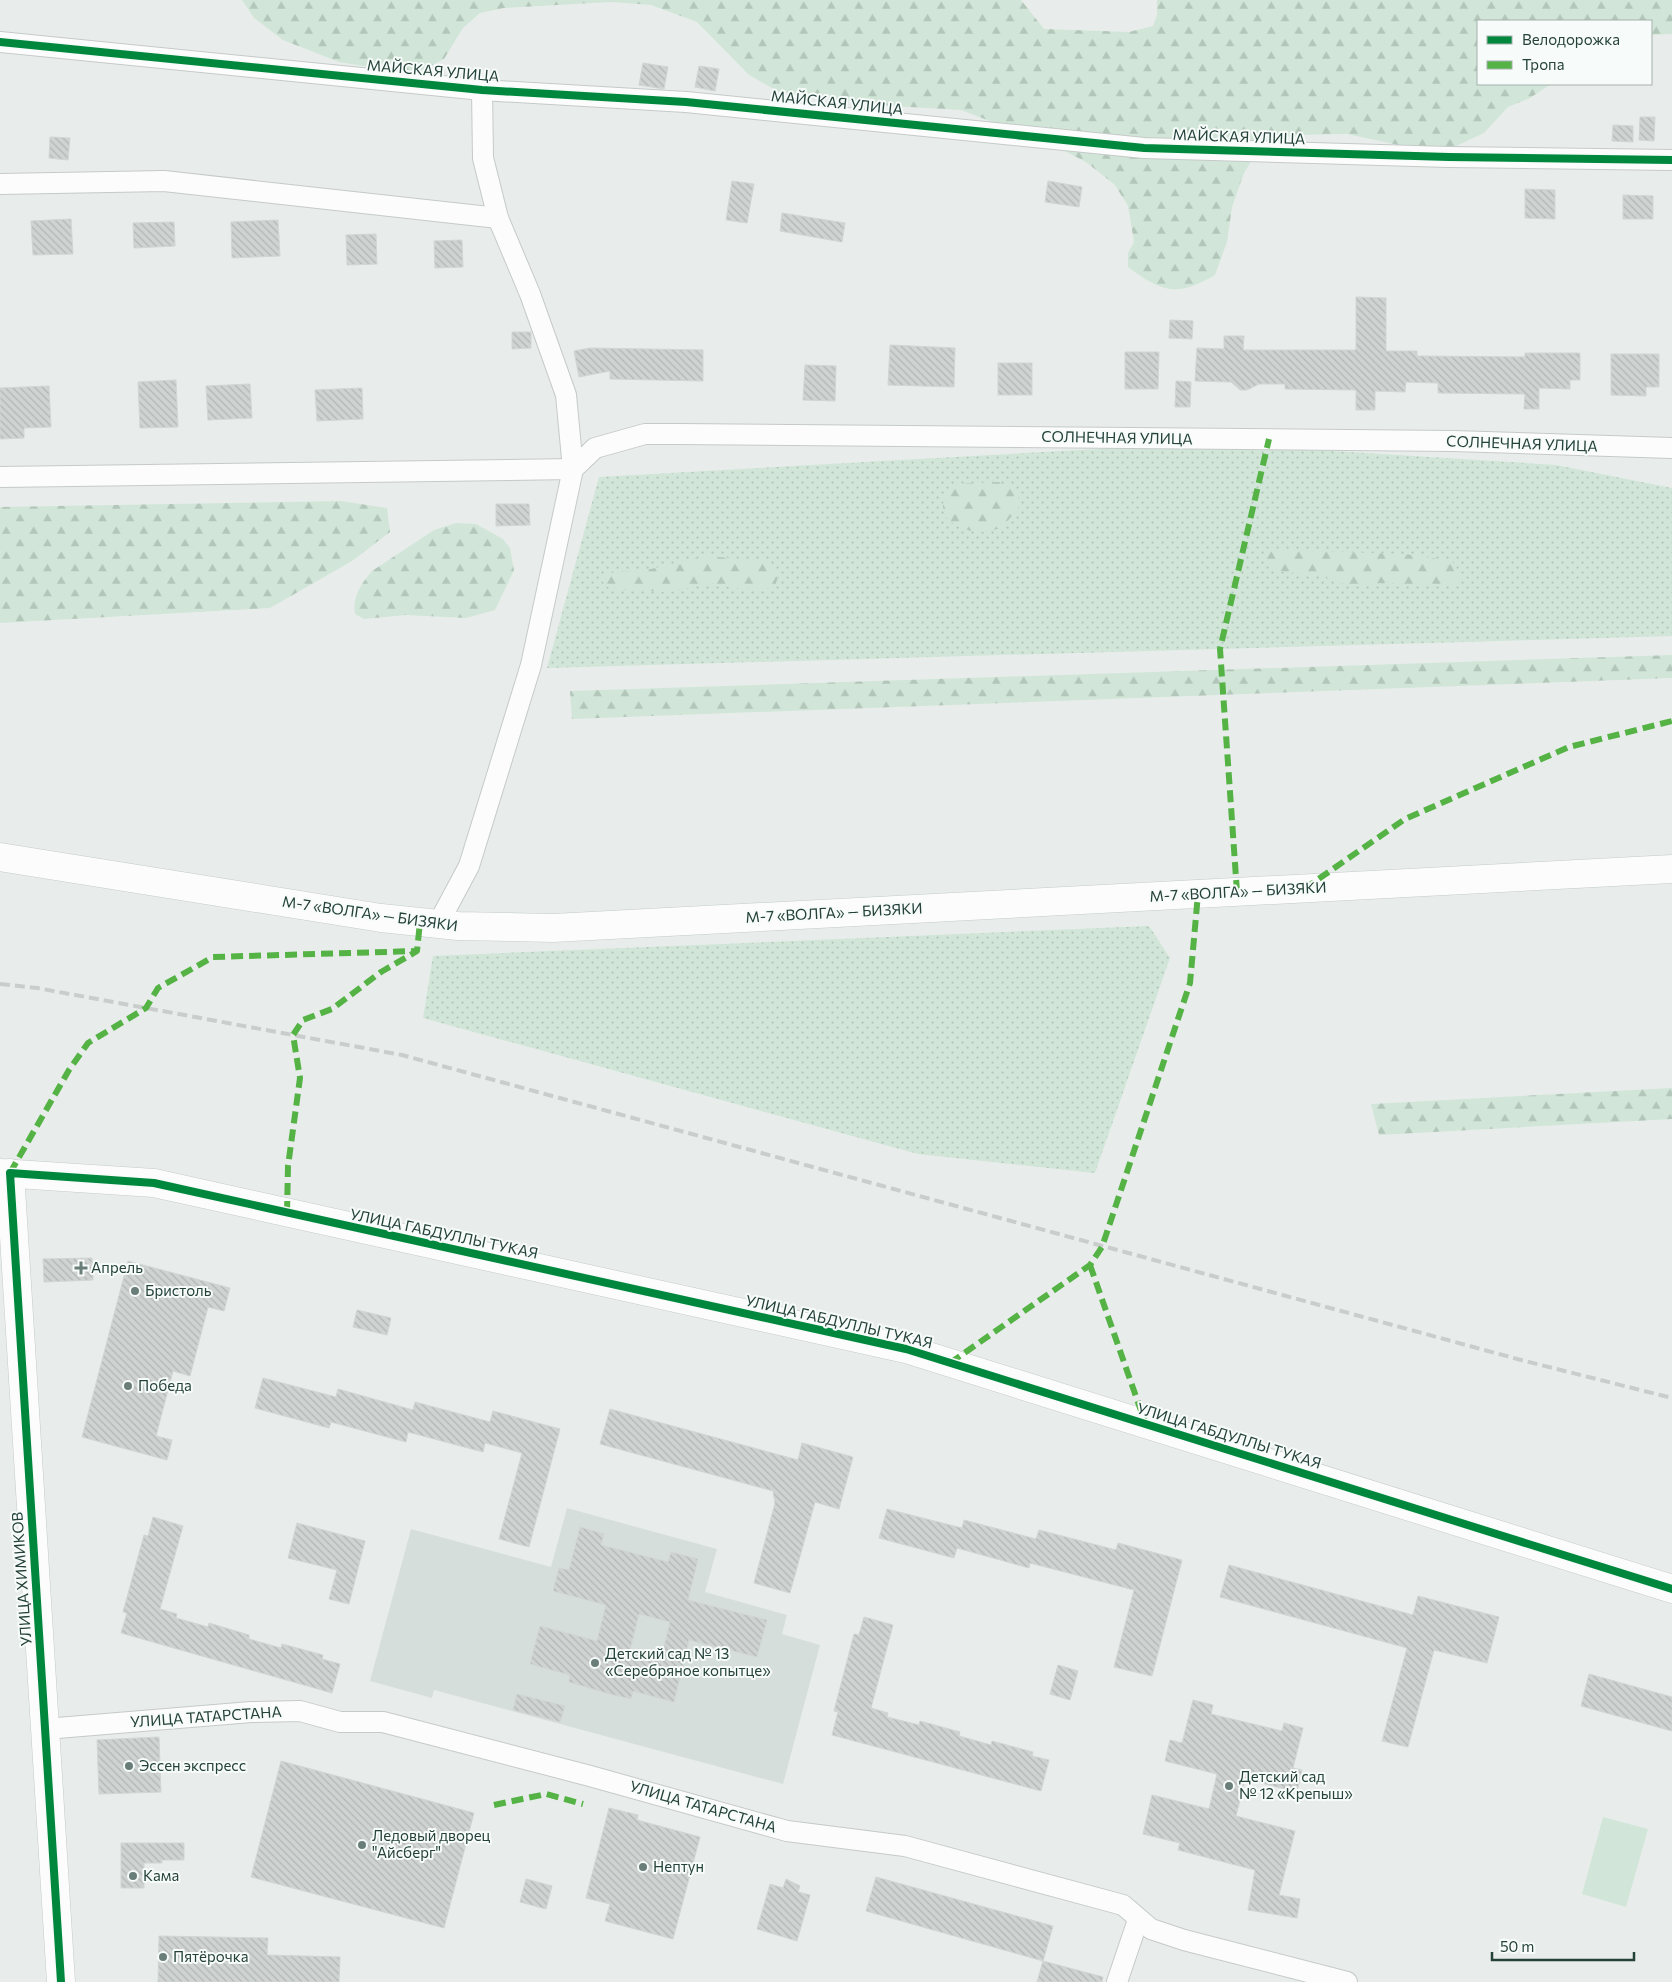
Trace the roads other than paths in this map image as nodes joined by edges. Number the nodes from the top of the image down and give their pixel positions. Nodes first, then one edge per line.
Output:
1 (0, 42) edge
2 (482, 90) junction
3 (1672, 160) edge
4 (0, 184) edge
5 (498, 218) junction
6 (1672, 448) edge
7 (573, 469) junction
8 (0, 477) edge
9 (0, 857) edge
10 (1672, 869) edge
11 (438, 924) junction
12 (5, 1173) edge
13 (1672, 1589) edge
14 (45, 1729) junction
15 (1138, 1920) junction
16 (61, 1982) edge
17 (1117, 1982) edge
18 (1348, 1982) edge

1 - 2 street, МАЙСКАЯ УЛИЦА
2 - 3 street, МАЙСКАЯ УЛИЦА
2 - 5 street
4 - 5 street
5 - 7 street
6 - 7 street, СОЛНЕЧНАЯ УЛИЦА
7 - 8 street
7 - 11 street
9 - 11 street, М-7 «ВОЛГА» — БИЗЯКИ
10 - 11 street, М-7 «ВОЛГА» — БИЗЯКИ
12 - 13 street, УЛИЦА ГАБДУЛЛЫ ТУКАЯ
12 - 14 street, УЛИЦА ХИМИКОВ
14 - 15 street, УЛИЦА ТАТАРСТАНА
14 - 16 street, УЛИЦА ХИМИКОВ
15 - 17 street
15 - 18 street, УЛИЦА ТАТАРСТАНА

